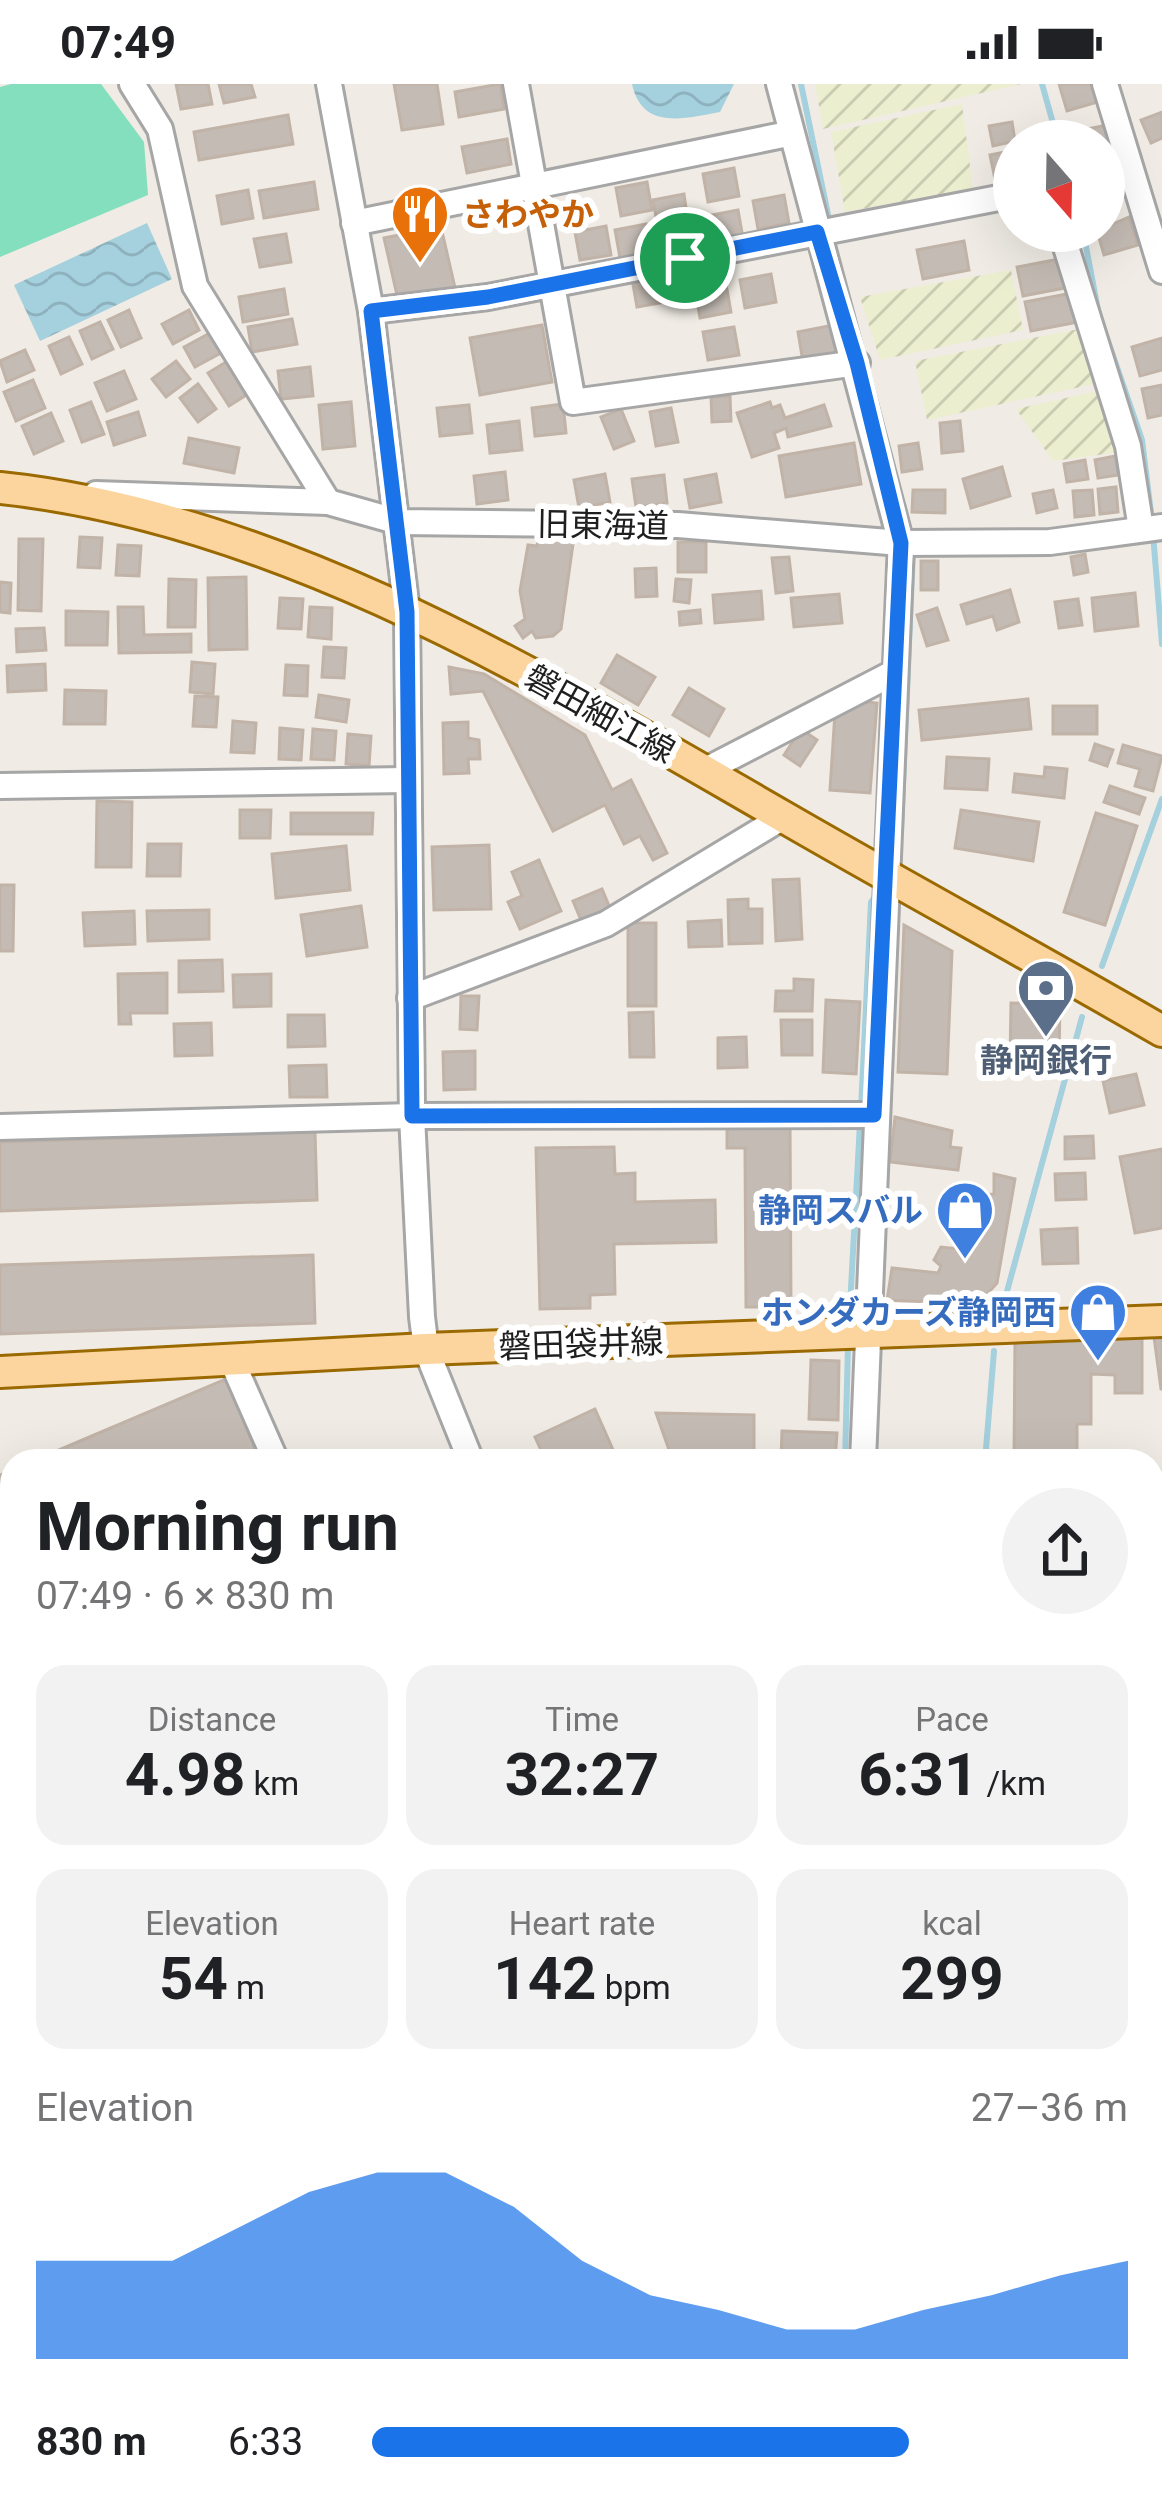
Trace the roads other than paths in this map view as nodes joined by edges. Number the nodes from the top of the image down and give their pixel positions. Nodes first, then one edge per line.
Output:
1 (132, 84) edge
2 (329, 84) edge
3 (516, 84) edge
4 (779, 84) edge
5 (1105, 84) edge
6 (788, 134) junction
7 (1131, 174) junction
8 (1125, 175) edge
9 (535, 186) junction
10 (993, 200) edge
11 (354, 223) junction
12 (817, 232) junction
13 (1068, 252) edge
14 (1162, 271) edge
15 (553, 284) junction
16 (371, 311) junction
17 (857, 363) junction
18 (0, 488) edge
19 (46, 493) junction
20 (328, 502) junction
21 (399, 522) junction
22 (1154, 528) edge
23 (901, 543) junction
24 (407, 612) junction
25 (895, 672) junction
26 (704, 771) junction
27 (406, 780) junction
28 (0, 786) edge
29 (783, 817) junction
30 (884, 875) junction
31 (410, 998) junction
32 (1162, 1031) edge
33 (874, 1115) junction
34 (412, 1116) junction
35 (0, 1127) edge
36 (1162, 1322) edge
37 (867, 1335) junction
38 (426, 1349) junction
39 (230, 1359) junction
40 (0, 1372) edge
41 (271, 1449) edge
42 (466, 1449) edge
43 (863, 1449) edge

1 - 20 street
2 - 11 street
3 - 9 street
4 - 6 street
5 - 7 street
6 - 9 street
6 - 12 street
7 - 8 street
7 - 14 street
9 - 11 street
9 - 15 street
10 - 12 street
11 - 16 street
12 - 15 street
12 - 17 street
13 - 22 street
15 - 16 street
15 - 17 street
16 - 21 street
17 - 23 street
18 - 19 main road, 磐田細江線
19 - 20 street, 旧東海道
19 - 24 main road, 磐田細江線
20 - 21 street, 旧東海道
21 - 23 street, 旧東海道
21 - 24 street
22 - 23 street, 旧東海道
23 - 25 street
24 - 26 main road, 磐田細江線
24 - 27 street
25 - 26 street
25 - 30 street
26 - 29 main road, 磐田細江線
27 - 28 street
27 - 31 street
29 - 30 main road, 磐田細江線
29 - 31 street
30 - 32 main road, 磐田細江線
30 - 33 street
31 - 34 street
33 - 34 street
33 - 37 street
34 - 35 street
34 - 38 street
36 - 37 main road, 磐田袋井線
37 - 38 main road, 磐田袋井線
37 - 43 street
38 - 39 main road, 磐田袋井線
38 - 42 street
39 - 40 main road, 磐田袋井線
39 - 41 street

